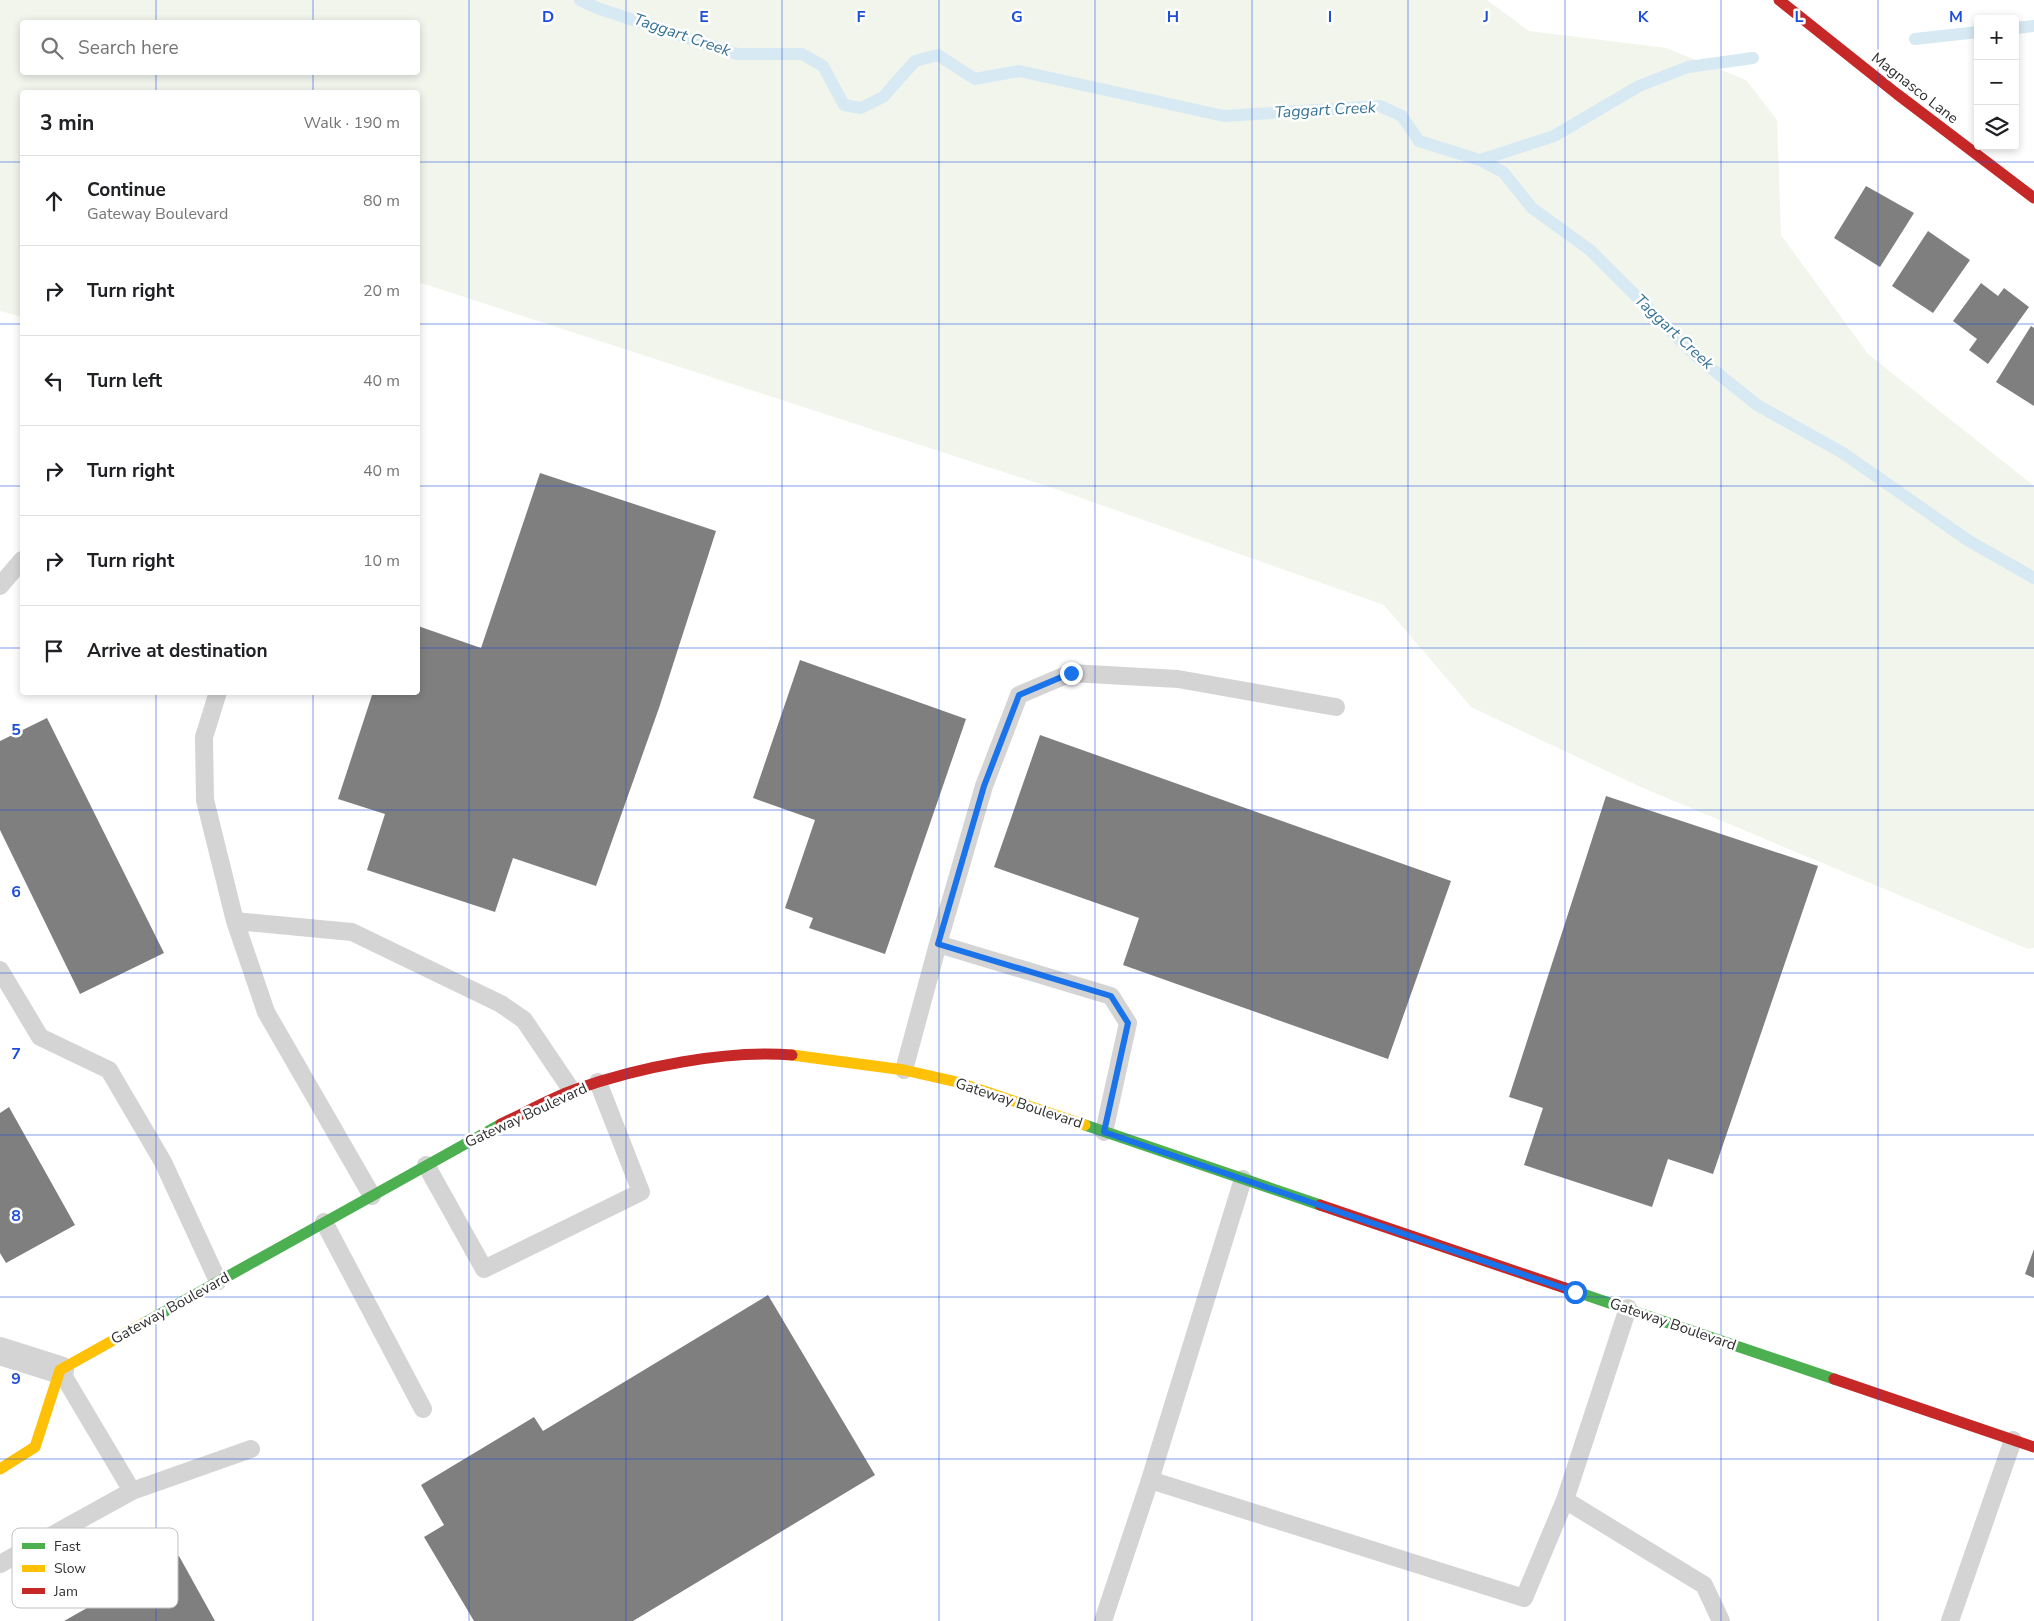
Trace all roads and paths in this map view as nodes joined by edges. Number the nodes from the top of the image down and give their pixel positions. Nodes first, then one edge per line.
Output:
1 (1779, 0) edge
2 (2034, 198) edge
3 (20, 562) edge
4 (0, 586) edge
5 (217, 695) edge
6 (1336, 707) dead end
7 (236, 921) junction
8 (938, 944) junction
9 (0, 970) edge
10 (904, 1070) junction
11 (598, 1082) junction
12 (572, 1091) junction
13 (1104, 1132) junction
14 (426, 1165) junction
15 (1243, 1179) junction
16 (372, 1196) junction
17 (324, 1222) junction
18 (218, 1281) junction
19 (1628, 1308) junction
20 (0, 1351) edge
21 (60, 1370) junction
22 (423, 1409) dead end
23 (2012, 1440) junction
24 (2034, 1447) edge
25 (251, 1449) dead end
26 (0, 1469) edge
27 (1150, 1480) junction
28 (132, 1491) junction
29 (1565, 1500) junction
30 (65, 1528) edge
31 (12, 1557) edge
32 (0, 1564) edge
33 (1103, 1621) edge
34 (1721, 1621) edge
35 (1950, 1621) edge

1 - 2 street, Magnasco Lane
3 - 4 lane
5 - 7 lane
6 - 8 lane
7 - 12 lane
7 - 16 lane
8 - 10 lane
8 - 13 lane
9 - 18 lane
10 - 11 street, Gateway Boulevard
10 - 13 street, Gateway Boulevard
11 - 12 street, Gateway Boulevard
11 - 14 lane
12 - 14 street, Gateway Boulevard
13 - 15 street, Gateway Boulevard
14 - 16 street, Gateway Boulevard
15 - 19 street, Gateway Boulevard
15 - 27 lane
16 - 17 street, Gateway Boulevard
17 - 18 street, Gateway Boulevard
17 - 22 lane
18 - 21 street, Gateway Boulevard
19 - 23 street, Gateway Boulevard
19 - 29 lane
20 - 21 street
21 - 26 street
21 - 28 lane
23 - 24 street, Gateway Boulevard
23 - 35 lane
25 - 28 lane
27 - 29 lane
27 - 33 lane
28 - 30 lane
29 - 34 lane
31 - 32 lane

